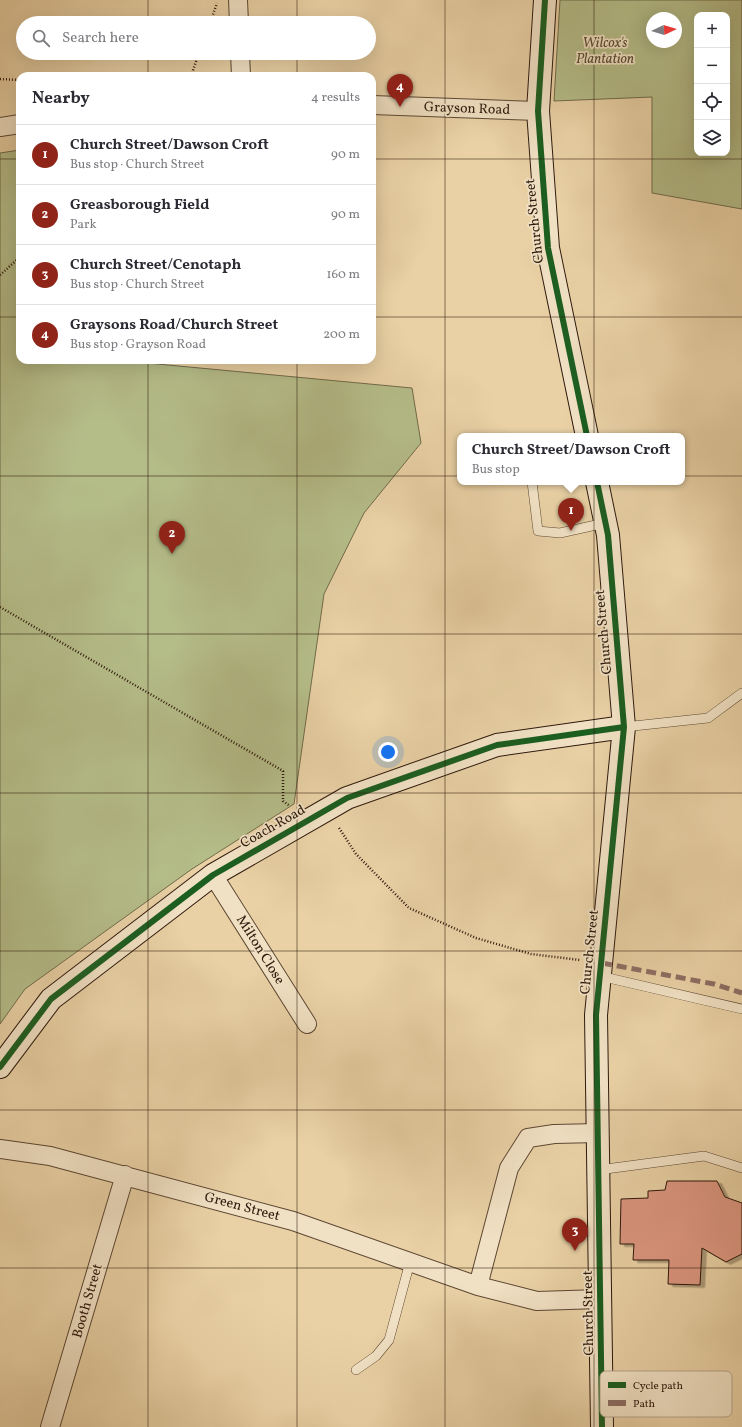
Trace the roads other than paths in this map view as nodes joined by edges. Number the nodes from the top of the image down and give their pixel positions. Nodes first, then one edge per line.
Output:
1 (238, 0) edge
2 (545, 0) edge
3 (239, 16) edge
4 (240, 60) edge
5 (241, 72) edge
6 (376, 105) edge
7 (538, 111) junction
8 (16, 125) edge
9 (0, 127) edge
10 (586, 433) edge
11 (532, 485) edge
12 (598, 485) edge
13 (605, 523) junction
14 (742, 693) edge
15 (624, 727) junction
16 (213, 875) junction
17 (601, 969) junction
18 (742, 1009) edge
19 (307, 1024) dead end
20 (0, 1068) edge
21 (598, 1133) junction
22 (0, 1149) edge
23 (742, 1168) edge
24 (598, 1170) junction
25 (125, 1175) junction
26 (410, 1262) junction
27 (478, 1286) junction
28 (600, 1299) junction
29 (356, 1370) dead end
30 (601, 1371) edge
31 (602, 1417) edge
32 (50, 1427) edge
33 (602, 1427) edge

1 - 3 street
2 - 7 street, Church Street
4 - 5 street
6 - 7 street, Grayson Road
7 - 10 street, Church Street
8 - 9 street
11 - 13 lane
12 - 13 street, Church Street
13 - 15 street, Church Street
14 - 15 lane
15 - 16 street, Coach Road
15 - 17 street, Church Street
16 - 19 street, Milton Close
16 - 20 street, Coach Road
17 - 18 lane
17 - 21 street, Church Street
21 - 24 street, Church Street
21 - 27 street
22 - 25 street, Green Street
23 - 24 lane
24 - 28 street, Church Street
25 - 26 street, Green Street
25 - 32 street, Booth Street
26 - 27 street, Green Street
26 - 29 lane
27 - 28 street, Green Street
28 - 30 street, Church Street
31 - 33 street, Church Street

